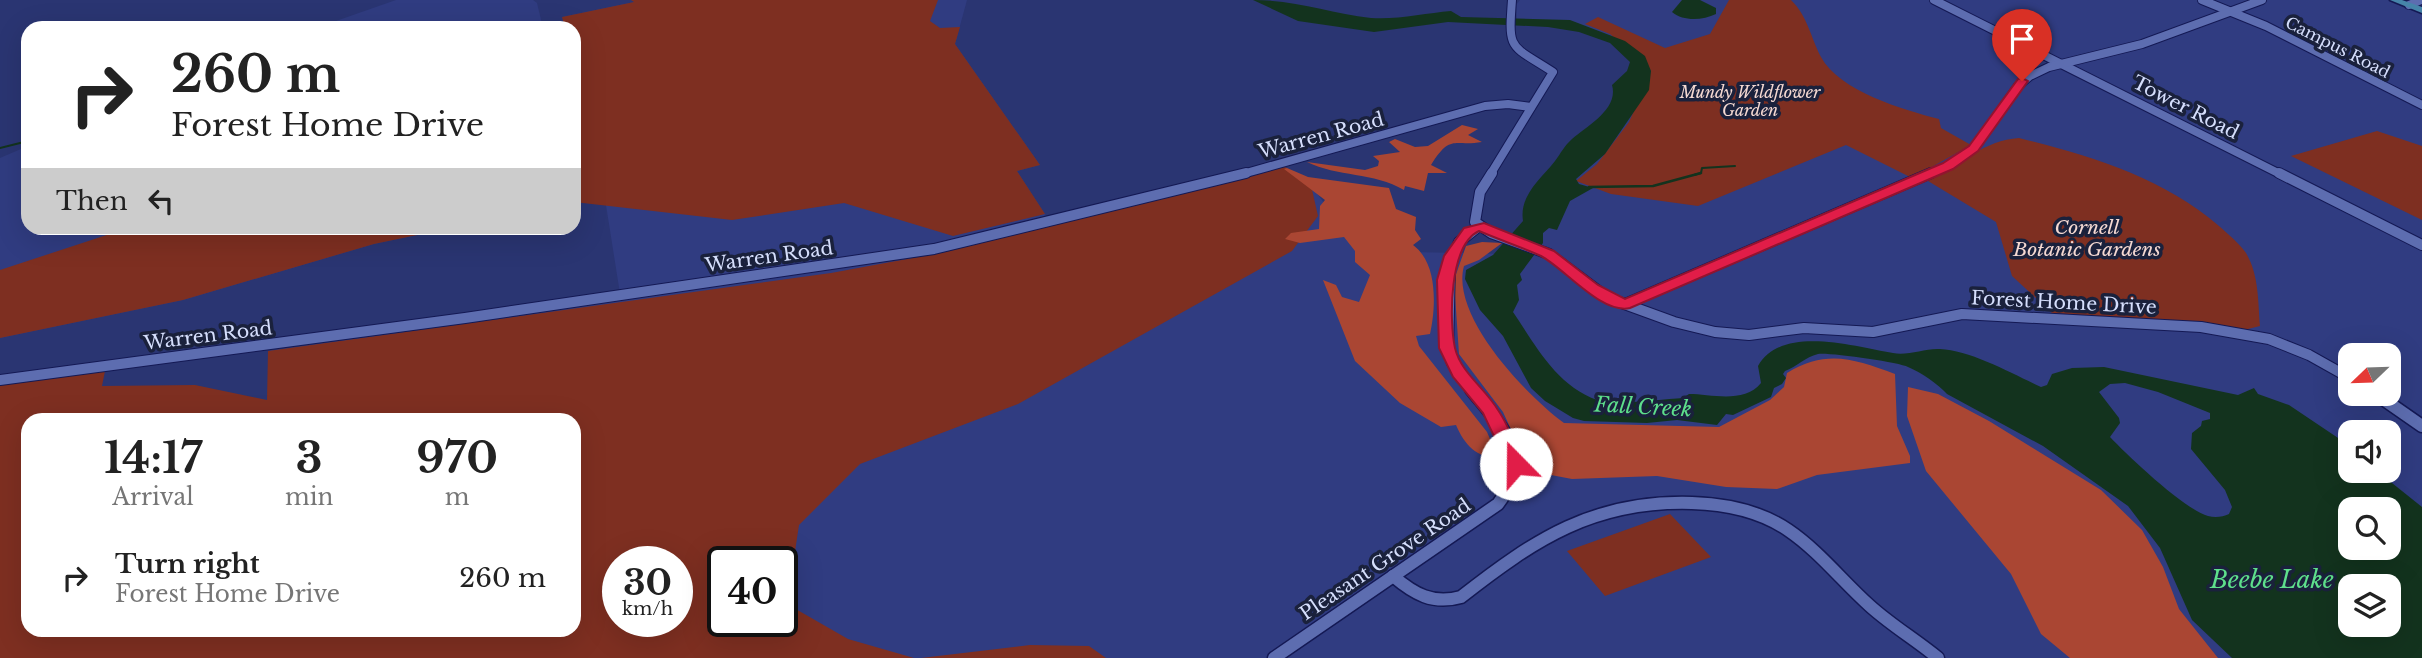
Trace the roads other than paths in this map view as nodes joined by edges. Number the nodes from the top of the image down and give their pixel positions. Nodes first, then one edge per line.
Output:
1 (1512, 0) edge
2 (1934, 0) edge
3 (2202, 0) edge
4 (2262, 0) edge
5 (2394, 0) edge
6 (2421, 0) edge
7 (2409, 5) junction
8 (2422, 10) edge
9 (2232, 12) junction
10 (2062, 64) junction
11 (2422, 106) edge
12 (1531, 107) junction
13 (1479, 226) junction
14 (2422, 245) edge
15 (1625, 304) junction
16 (2338, 371) edge
17 (0, 380) edge
18 (2393, 406) edge
19 (2422, 426) edge
20 (1393, 576) junction
21 (1274, 658) edge
22 (1938, 658) edge

1 - 12 street
2 - 10 street, Tower Road
3 - 9 street, Campus Road
4 - 9 street
5 - 7 main road
6 - 7 street
7 - 8 main road
9 - 10 street
9 - 11 street, Campus Road
10 - 14 street, Tower Road
10 - 15 street
12 - 13 street
12 - 17 street, Warren Road
13 - 15 street, Forest Home Drive
13 - 20 street, Pleasant Grove Road
15 - 16 street, Forest Home Drive
18 - 19 street
20 - 21 street, Pleasant Grove Road
20 - 22 street

